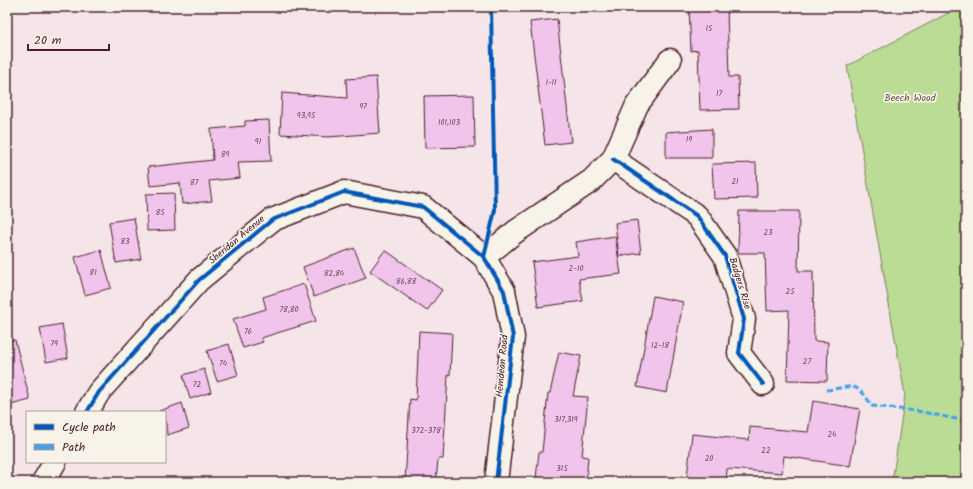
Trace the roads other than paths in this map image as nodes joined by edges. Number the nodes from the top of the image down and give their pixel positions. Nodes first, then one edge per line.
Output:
1 (670, 60) dead end
2 (613, 159) junction
3 (484, 257) junction
4 (763, 384) dead end
5 (88, 411) edge
6 (54, 463) edge
7 (43, 482) edge
8 (496, 482) edge

1 - 2 street
2 - 3 street
2 - 4 street, Badgers Rise
3 - 5 street, Sheridan Avenue
3 - 8 street, Hemdean Road
6 - 7 street

